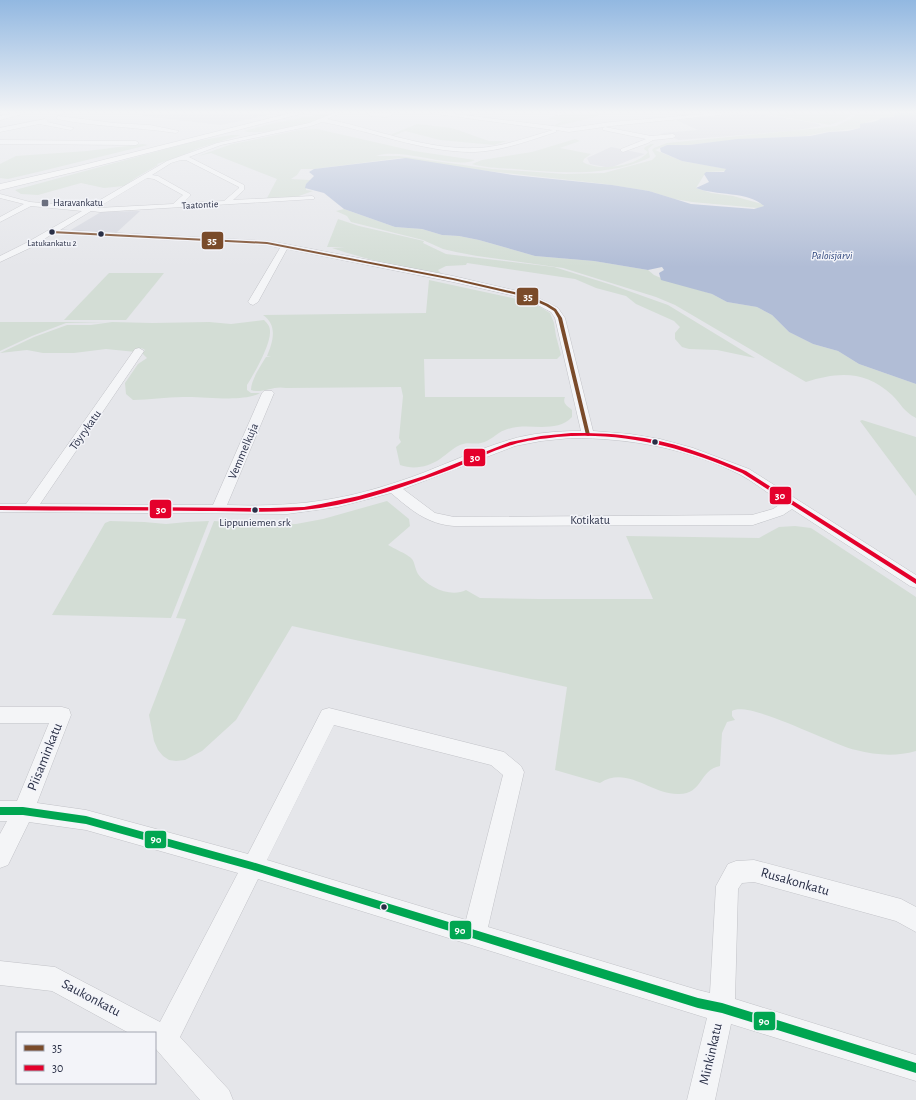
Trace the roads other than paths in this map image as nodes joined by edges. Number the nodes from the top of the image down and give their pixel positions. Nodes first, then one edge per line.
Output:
1 (99, 164) edge
2 (165, 164) edge
3 (199, 164) edge
4 (145, 176) junction
5 (0, 187) edge
6 (0, 196) edge
7 (312, 198) dead end
8 (30, 204) junction
9 (226, 204) junction
10 (175, 206) junction
11 (89, 210) junction
12 (0, 220) edge
13 (52, 232) junction
14 (285, 246) junction
15 (0, 259) edge
16 (253, 302) dead end
17 (139, 351) dead end
18 (268, 393) dead end
19 (588, 435) junction
20 (394, 488) junction
21 (792, 502) junction
22 (0, 508) edge
23 (30, 508) junction
24 (218, 509) junction
25 (916, 582) edge
26 (0, 715) edge
27 (0, 811) edge
28 (23, 811) junction
29 (0, 857) edge
30 (252, 866) junction
31 (916, 920) edge
32 (474, 934) junction
33 (0, 973) edge
34 (722, 1008) junction
35 (152, 1032) edge
36 (158, 1035) edge
37 (916, 1068) edge
38 (219, 1100) edge
39 (701, 1100) edge

1 - 5 main road
2 - 4 street
3 - 9 street
4 - 10 street
4 - 11 street
6 - 8 street, Taatontie
7 - 9 street, Taatontie
8 - 11 street, Taatontie
8 - 12 street
9 - 10 street, Taatontie
10 - 11 street, Taatontie
11 - 13 street
13 - 14 street
13 - 15 street
14 - 16 street
14 - 19 street
17 - 23 street, Töyrykatu
18 - 24 street, Vemmelkuja
19 - 20 street
19 - 21 street
20 - 21 street, Kotikatu
20 - 24 street
21 - 25 street
22 - 23 street
23 - 24 street
26 - 28 street, Piisaminkatu
27 - 28 street
28 - 29 street
28 - 30 street
30 - 32 street
30 - 32 street
30 - 36 street
31 - 34 street, Rusakonkatu
32 - 34 street
33 - 35 street, Saukonkatu
34 - 37 street
34 - 39 street, Minkinkatu
36 - 38 street

